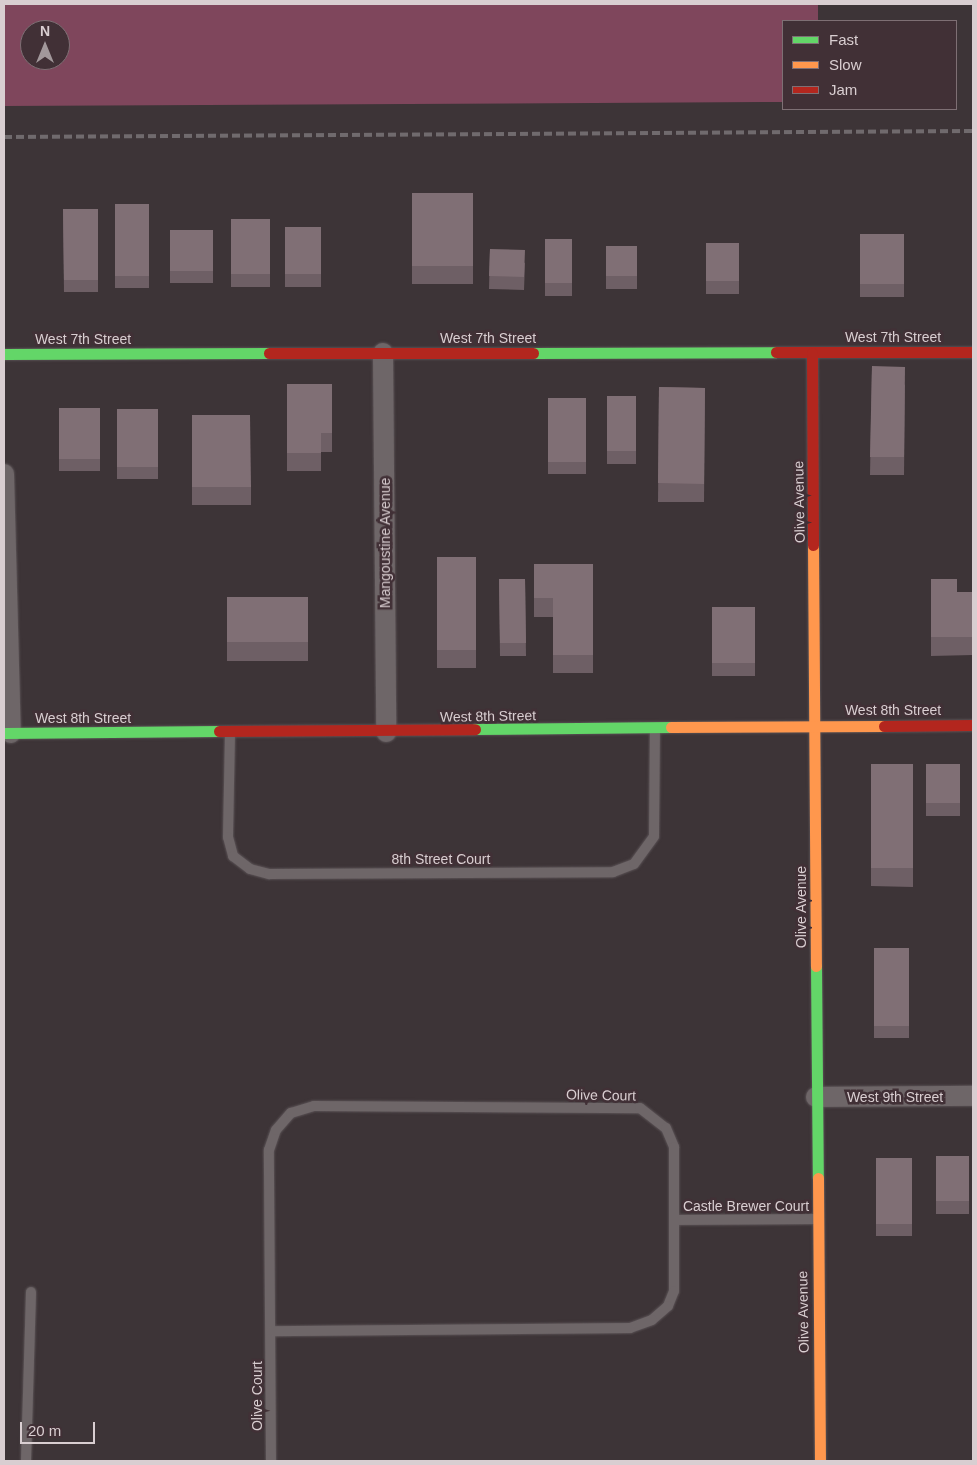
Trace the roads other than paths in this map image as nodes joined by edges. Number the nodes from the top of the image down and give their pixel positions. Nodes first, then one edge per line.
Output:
1 (973, 352) edge
2 (383, 353) junction
3 (812, 353) junction
4 (4, 354) edge
5 (4, 474) edge
6 (973, 725) edge
7 (817, 726) junction
8 (655, 728) junction
9 (230, 732) junction
10 (386, 732) junction
11 (8, 733) edge
12 (973, 1096) edge
13 (816, 1097) junction
14 (817, 1219) junction
15 (674, 1220) junction
16 (31, 1292) dead end
17 (272, 1331) junction
18 (26, 1461) edge
19 (271, 1461) edge
20 (820, 1461) edge

1 - 3 street, West 7th Street
2 - 3 street, West 7th Street
2 - 4 street, West 7th Street
2 - 10 street, Mangoustine Avenue
3 - 7 street, Olive Avenue
5 - 11 street
6 - 7 street, West 8th Street
7 - 8 street, West 8th Street
7 - 13 street, Olive Avenue
8 - 9 lane, 8th Street Court
8 - 10 street, West 8th Street
9 - 10 street, West 8th Street
9 - 11 street, West 8th Street
12 - 13 street, West 9th Street
13 - 14 street, Olive Avenue
14 - 15 lane, Castle Brewer Court
14 - 20 street, Olive Avenue
15 - 17 lane, Olive Court
15 - 17 lane, Olive Court
16 - 18 lane
17 - 19 lane, Olive Court

